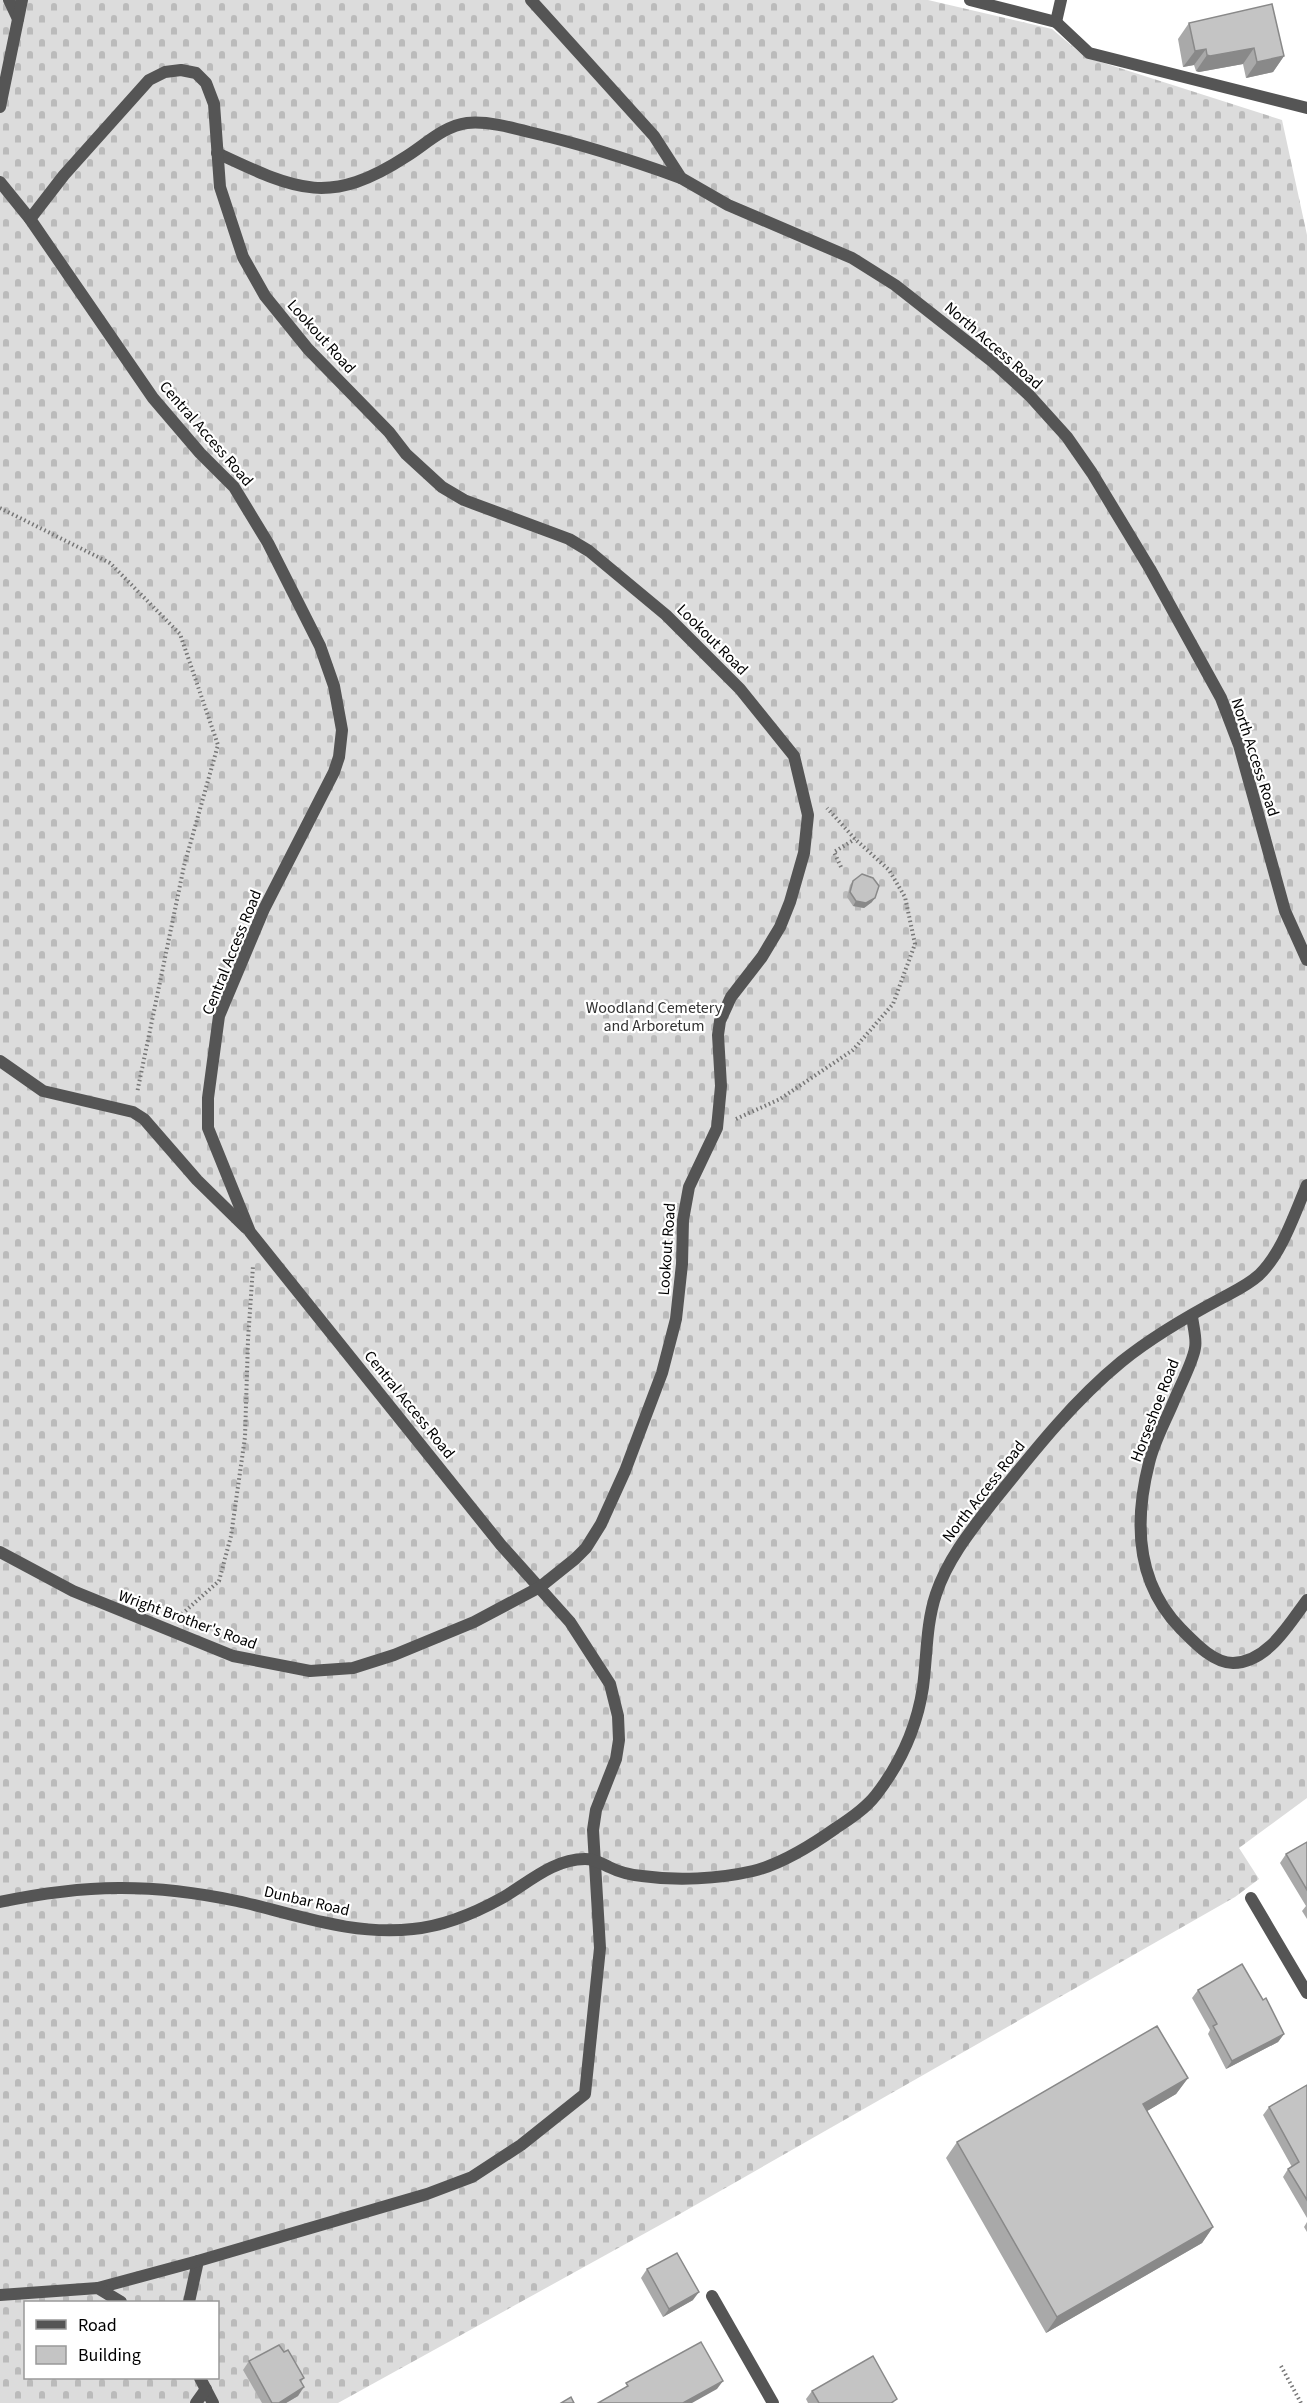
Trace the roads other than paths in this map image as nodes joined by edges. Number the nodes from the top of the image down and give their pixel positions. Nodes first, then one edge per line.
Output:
1 (9, 0) edge
2 (22, 0) edge
3 (531, 0) edge
4 (970, 0) edge
5 (1061, 0) edge
6 (18, 19) junction
7 (1056, 22) junction
8 (0, 107) edge
9 (1307, 108) edge
10 (217, 153) junction
11 (681, 178) junction
12 (0, 182) edge
13 (30, 219) junction
14 (1307, 960) edge
15 (0, 1060) edge
16 (1307, 1185) edge
17 (252, 1235) junction
18 (1192, 1316) junction
19 (0, 1552) edge
20 (540, 1587) junction
21 (1307, 1600) edge
22 (593, 1859) junction
23 (1251, 1898) dead end
24 (0, 1902) edge
25 (1307, 1993) edge
26 (198, 2261) junction
27 (98, 2288) junction
28 (0, 2295) edge
29 (712, 2296) dead end
30 (119, 2301) edge
31 (189, 2301) edge
32 (203, 2383) edge
33 (196, 2403) edge
34 (213, 2403) edge
35 (773, 2403) edge

1 - 6 street
2 - 6 street
3 - 11 street, North Access Road
4 - 7 street
5 - 7 street
6 - 8 street
7 - 9 street
10 - 11 street
10 - 13 street, Lookout Road
10 - 20 street, Lookout Road
11 - 14 street, North Access Road
12 - 13 street, Central Access Road
13 - 17 street, Central Access Road
15 - 17 street
16 - 18 street, North Access Road
17 - 20 street, Central Access Road
18 - 21 street, Horseshoe Road
18 - 22 street, North Access Road
19 - 20 street, Wright Brother's Road
20 - 22 street, Central Access Road
22 - 24 street, Dunbar Road
22 - 26 street, Central Access Road
23 - 25 street
26 - 27 street, Central Access Road
26 - 31 street
27 - 28 street, Central Access Road
27 - 30 street
29 - 35 street
32 - 33 street
32 - 34 street

